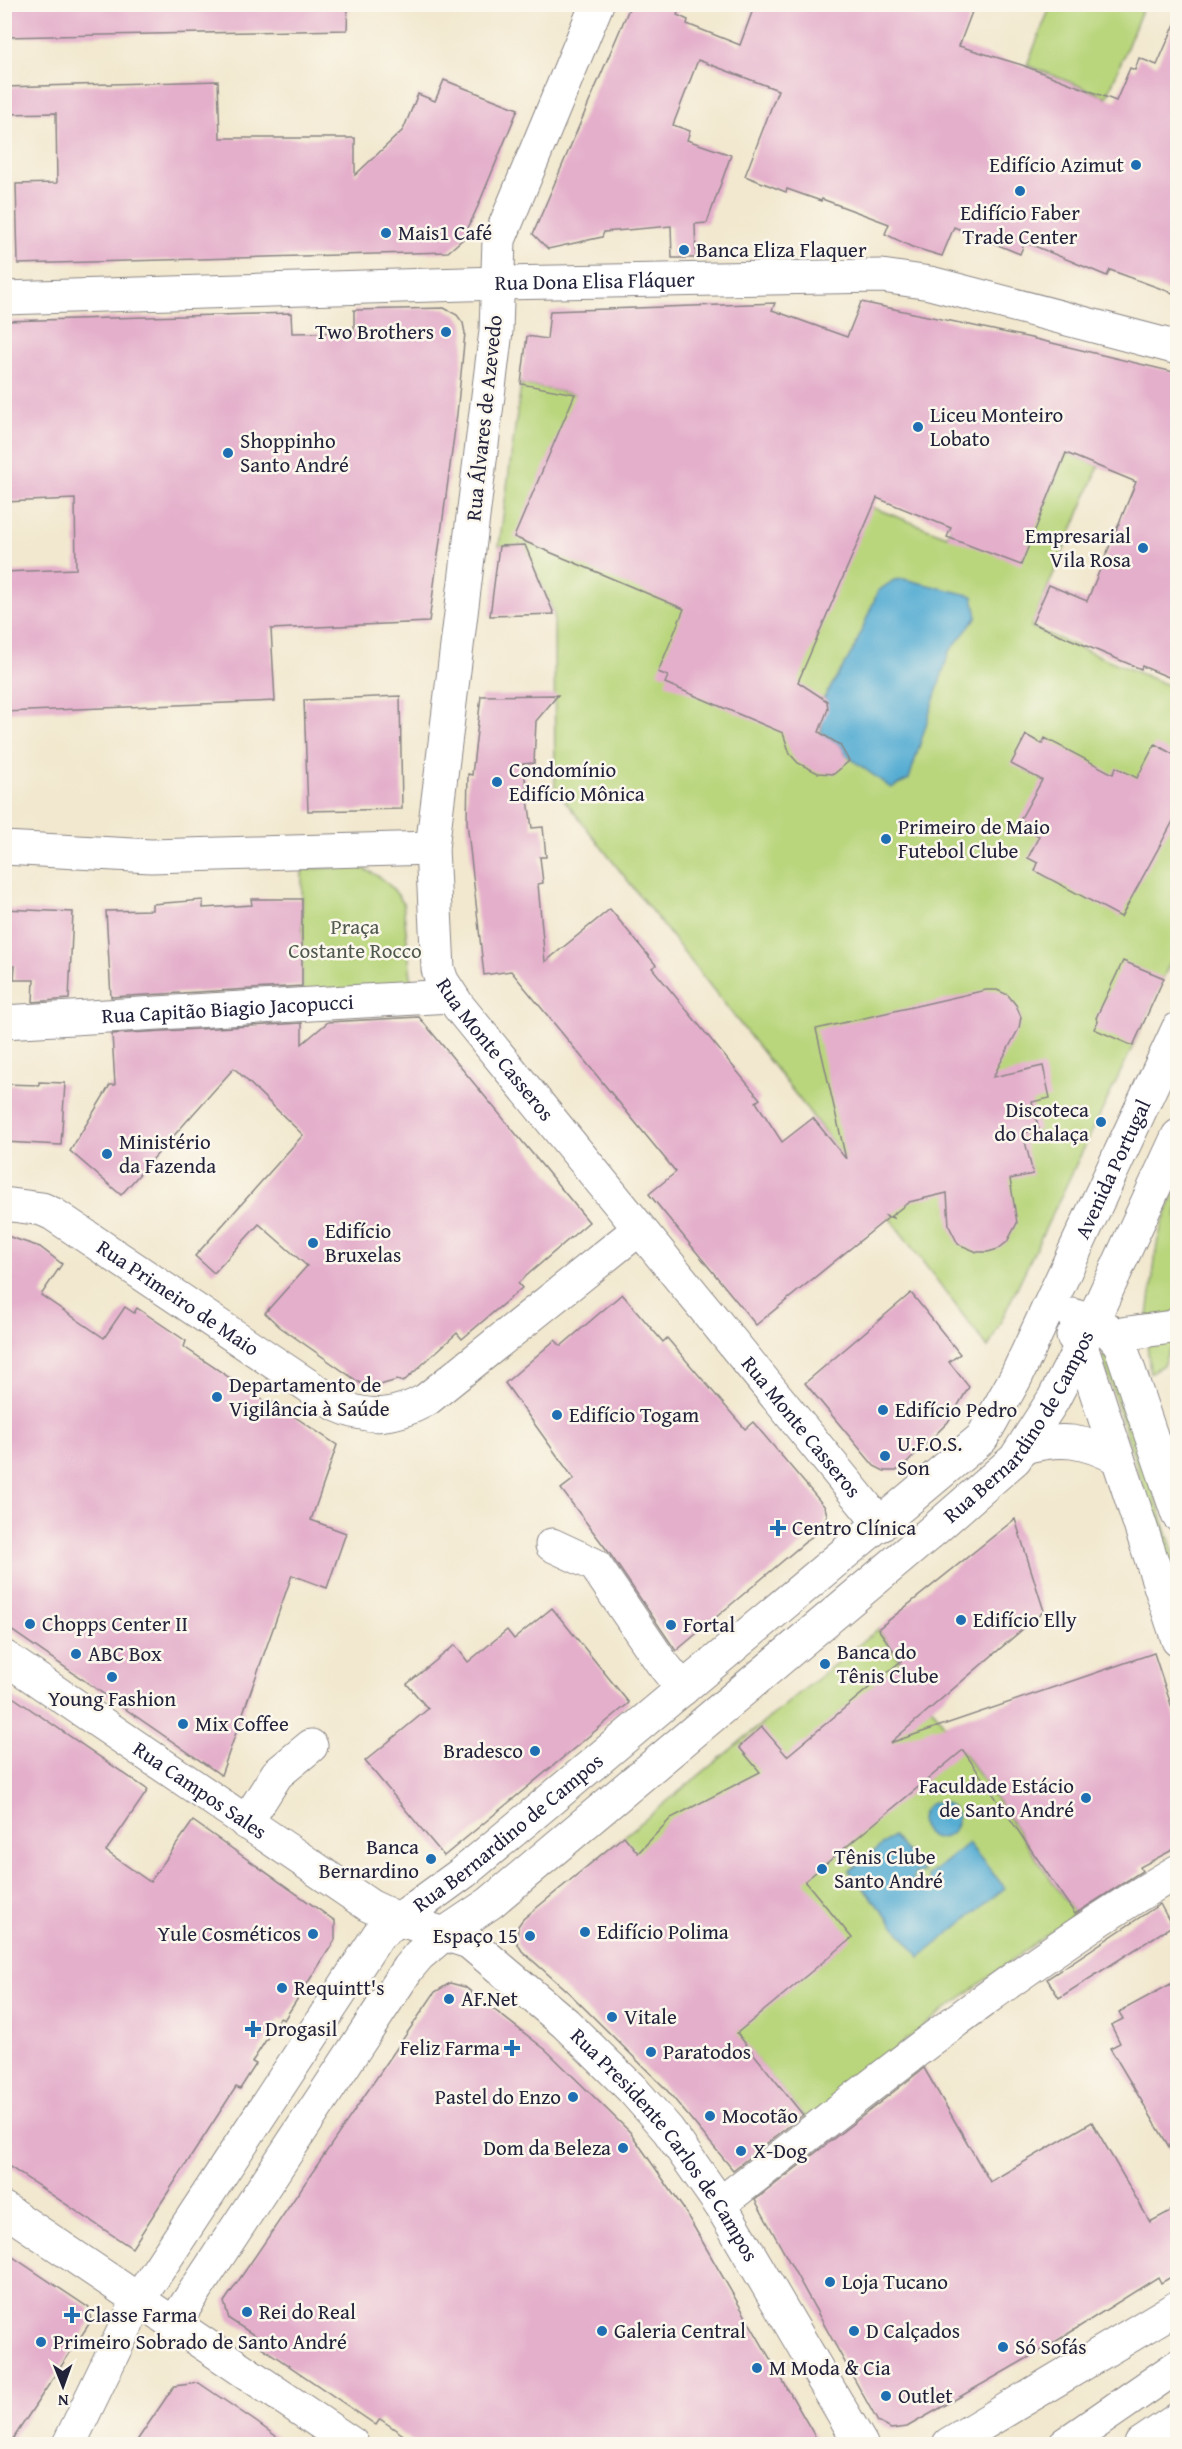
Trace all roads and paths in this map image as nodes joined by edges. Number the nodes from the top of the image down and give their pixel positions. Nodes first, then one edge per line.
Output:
1 (597, 4) edge
2 (498, 282) junction
3 (4, 298) edge
4 (1178, 348) edge
5 (4, 848) edge
6 (432, 848) junction
7 (450, 996) junction
8 (4, 1022) edge
9 (1178, 1029) edge
10 (1178, 1136) edge
11 (4, 1204) edge
12 (639, 1228) junction
13 (1048, 1307) junction
14 (1178, 1324) edge
15 (1096, 1334) junction
16 (1024, 1447) junction
17 (1118, 1458) junction
18 (1178, 1515) edge
19 (881, 1525) junction
20 (552, 1545) dead end
21 (1178, 1640) edge
22 (4, 1657) edge
23 (683, 1689) junction
24 (311, 1746) dead end
25 (246, 1822) junction
26 (1178, 1871) edge
27 (398, 1919) junction
28 (444, 1934) junction
29 (720, 2204) junction
30 (4, 2209) edge
31 (138, 2299) junction
32 (1178, 2307) edge
33 (174, 2323) junction
34 (1178, 2366) edge
35 (1178, 2419) edge
36 (69, 2445) edge
37 (352, 2445) edge
38 (861, 2445) edge
39 (949, 2445) edge
40 (1065, 2445) edge
41 (1141, 2445) edge

1 - 2 main road, Rua Álvares de Azevedo
2 - 3 main road, Rua Dona Elisa Fláquer
2 - 4 main road, Rua Dona Elisa Fláquer
2 - 6 main road, Rua Álvares de Azevedo
5 - 6 main road
6 - 7 main road, Rua Monte Casseros
7 - 8 main road, Rua Capitão Biagio Jacopucci
7 - 12 main road, Rua Monte Casseros
9 - 13 main road, Avenida Portugal
10 - 15 main road
11 - 12 main road, Rua Primeiro de Maio
12 - 19 main road, Rua Monte Casseros
13 - 15 main road
13 - 19 main road, Rua Bernardino de Campos
14 - 15 main road
15 - 16 main road, Rua Bernardino de Campos
15 - 17 main road
15 - 18 main road
16 - 17 main road
16 - 28 main road, Rua Bernardino de Campos
17 - 21 main road
19 - 23 main road, Rua Bernardino de Campos
20 - 23 main road
22 - 25 main road, Rua Campos Sales
23 - 27 main road, Rua Bernardino de Campos
24 - 25 main road
25 - 27 main road, Rua Campos Sales
26 - 29 main road
27 - 28 main road, Rua Presidente Carlos de Campos
27 - 31 main road, Rua Bernardino de Campos
28 - 29 main road, Rua Presidente Carlos de Campos
28 - 33 main road, Rua Bernardino de Campos
29 - 38 main road, Rua Presidente Carlos de Campos
30 - 31 main road
31 - 33 main road
31 - 36 main road, Rua Bernardino de Campos
32 - 39 main road
33 - 37 main road
34 - 40 main road
35 - 41 main road

